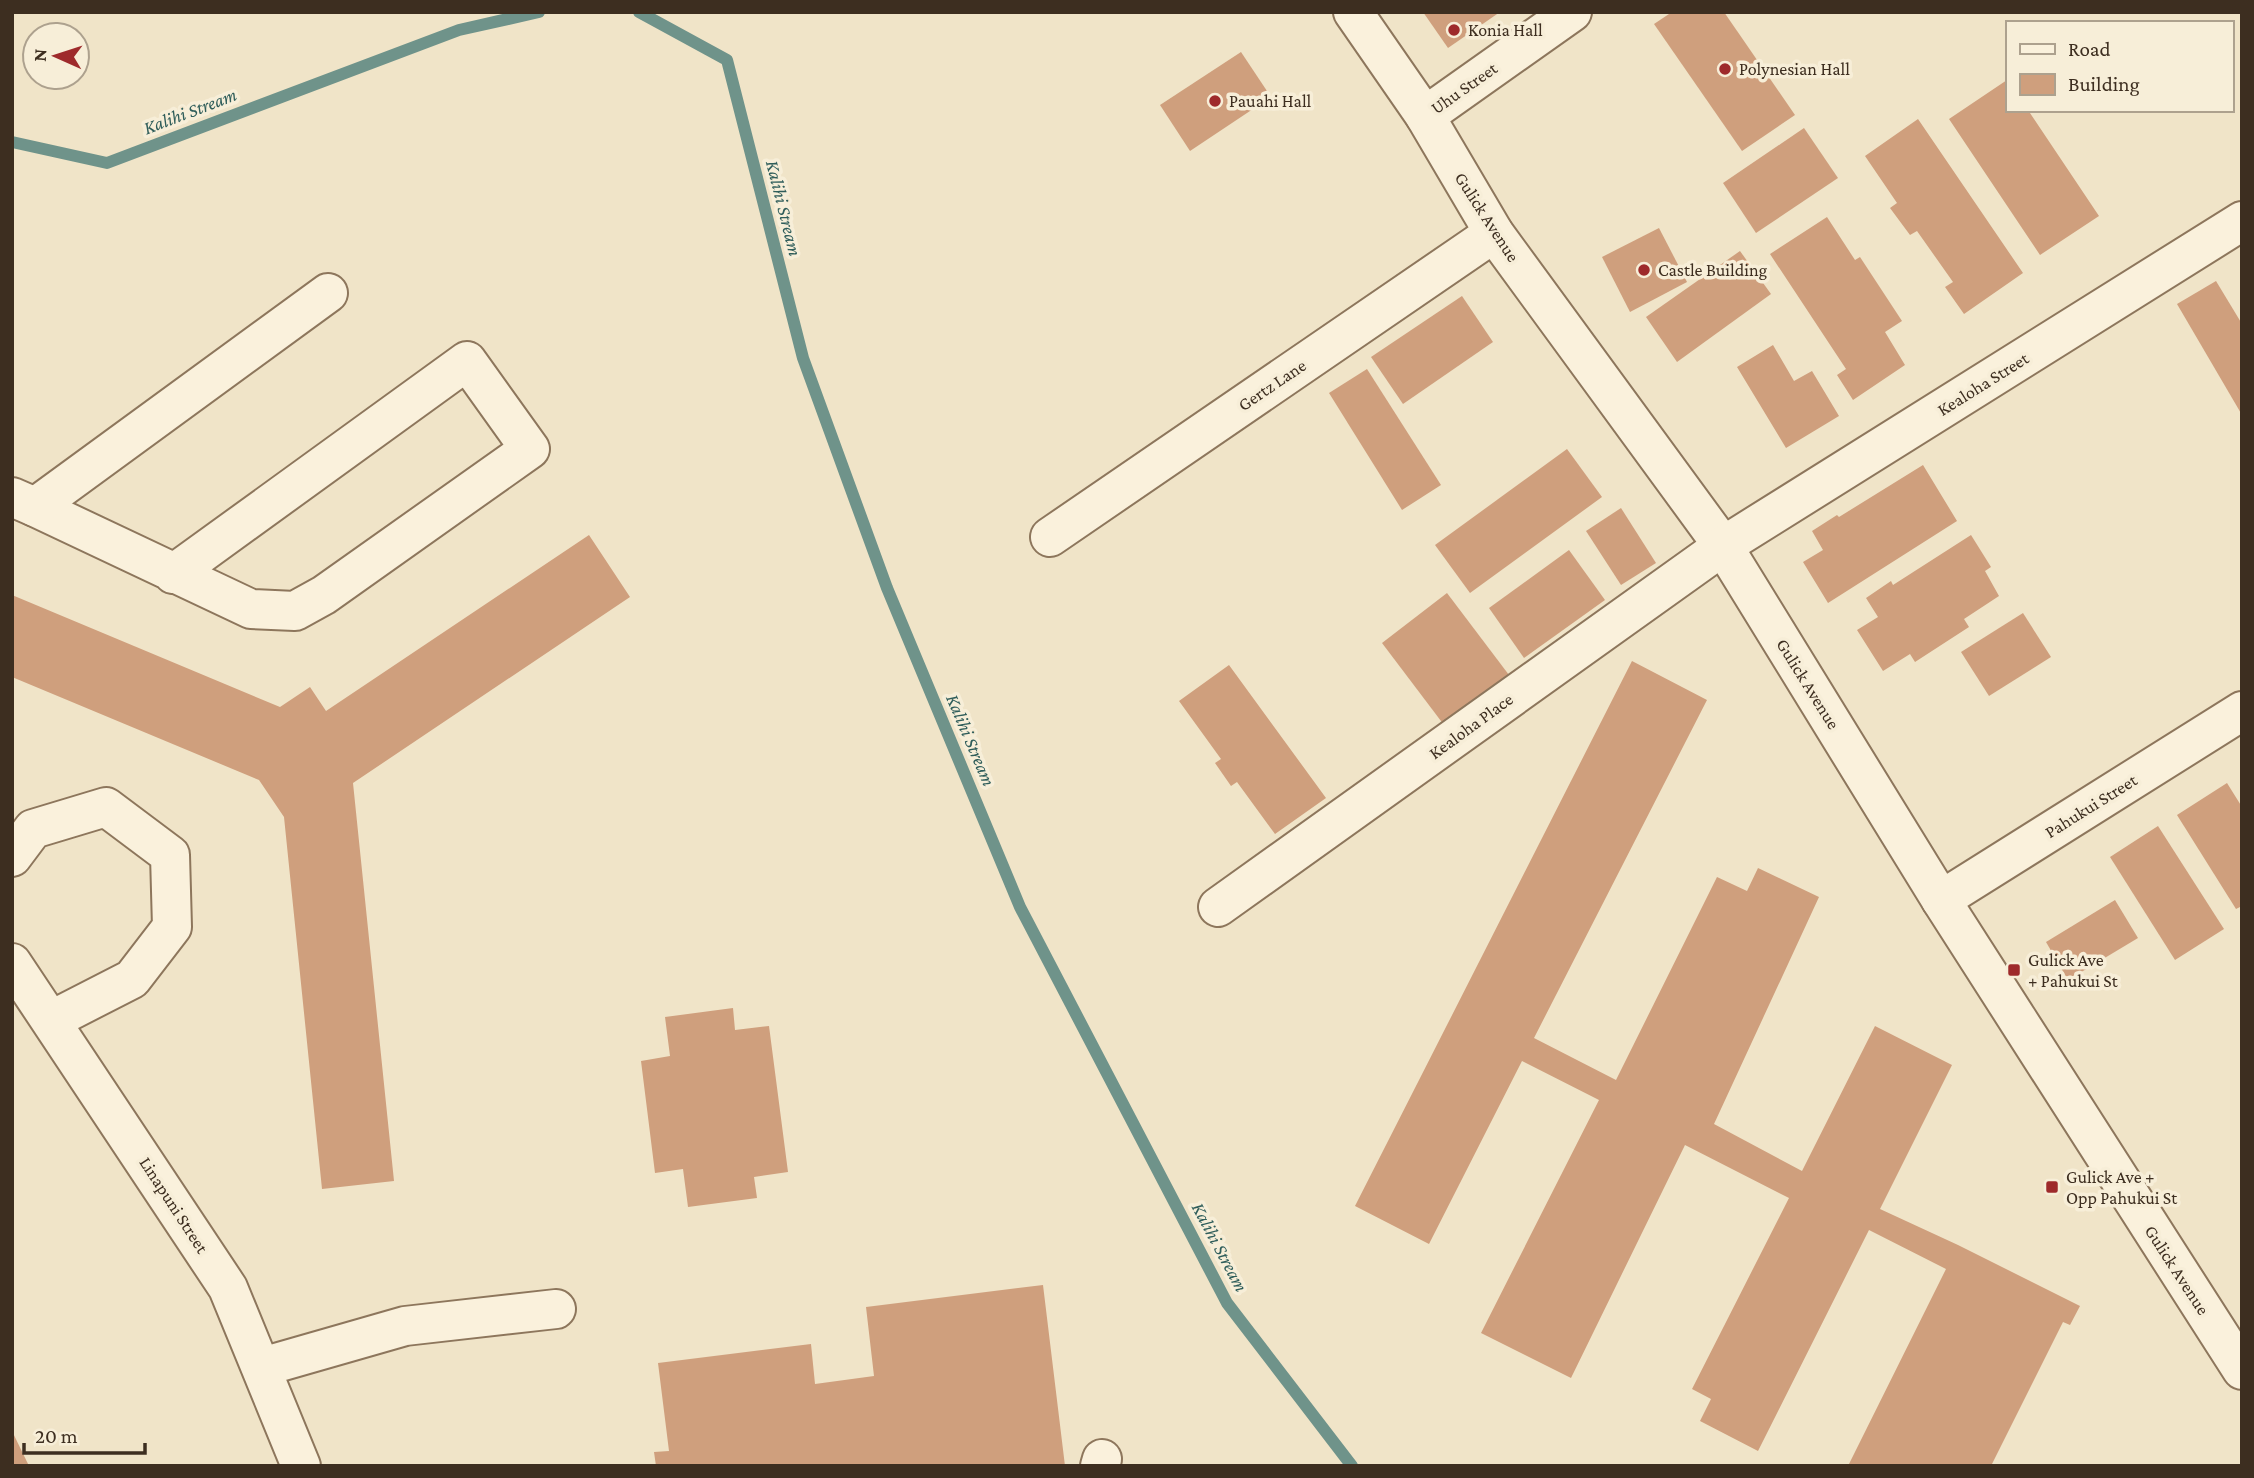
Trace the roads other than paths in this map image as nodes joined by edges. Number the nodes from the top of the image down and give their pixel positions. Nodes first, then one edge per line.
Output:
1 (1353, 12) edge
2 (1572, 12) edge
3 (1426, 116) junction
4 (2242, 221) edge
5 (1494, 233) junction
6 (328, 293) dead end
7 (24, 502) edge
8 (1050, 537) dead end
9 (1723, 546) junction
10 (173, 573) junction
11 (2242, 711) edge
12 (12, 857) edge
13 (1941, 900) junction
14 (1218, 906) dead end
15 (12, 963) edge
16 (52, 1020) junction
17 (556, 1309) dead end
18 (2231, 1330) edge
19 (262, 1367) junction
20 (2242, 1370) edge
21 (301, 1466) edge

1 - 3 street, Gulick Avenue
2 - 3 street, Uhu Street
3 - 5 street, Gulick Avenue
4 - 9 street, Kealoha Street
5 - 8 street, Gertz Lane
5 - 9 street, Gulick Avenue
6 - 7 street
7 - 10 street
9 - 13 street, Gulick Avenue
9 - 14 street, Kealoha Place
10 - 10 street
11 - 13 street, Pahukui Street
12 - 16 street
13 - 18 street, Gulick Avenue
15 - 16 street, Linapuni Street
16 - 19 street, Linapuni Street
17 - 19 street
18 - 20 street, Gulick Avenue
19 - 21 street, Linapuni Street

